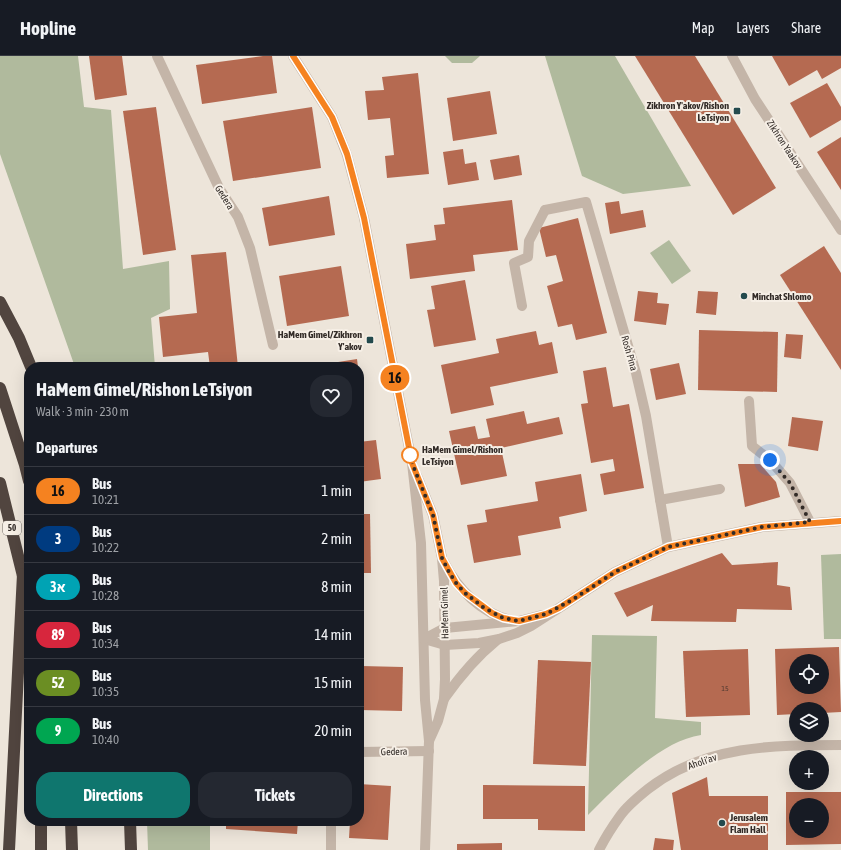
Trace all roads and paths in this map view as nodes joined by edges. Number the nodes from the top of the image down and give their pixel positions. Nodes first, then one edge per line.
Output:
1 (157, 56) edge
2 (293, 56) edge
3 (732, 56) edge
4 (841, 230) edge
5 (0, 302) edge
6 (522, 306) dead end
7 (273, 345) dead end
8 (29, 362) edge
9 (0, 388) edge
10 (749, 400) dead end
11 (24, 462) edge
12 (412, 463) junction
13 (0, 482) edge
14 (720, 489) dead end
15 (660, 500) junction
16 (841, 521) edge
17 (810, 522) junction
18 (668, 547) junction
19 (442, 558) junction
20 (24, 574) joint
21 (559, 608) junction
22 (519, 621) junction
23 (445, 628) junction
24 (424, 639) junction
25 (499, 639) junction
26 (445, 645) junction
27 (444, 698) junction
28 (841, 745) edge
29 (429, 746) junction
30 (364, 752) edge
31 (41, 826) edge
32 (71, 826) edge
33 (130, 826) edge
34 (331, 826) edge
35 (9, 850) edge
36 (41, 850) edge
37 (72, 850) edge
38 (131, 850) edge
39 (331, 850) edge
40 (425, 850) edge
41 (599, 850) edge

1 - 7 street, Gedera
2 - 12 street, HaMem Gimel
3 - 4 street, Zikhron Yaakov
5 - 8 highway
6 - 15 street, Rosh Pina
9 - 11 highway
10 - 17 street
12 - 19 street, HaMem Gimel
12 - 24 street, HaMem Gimel
13 - 20 highway, 50
14 - 15 street
15 - 18 street, Rosh Pina
16 - 17 street
17 - 18 street
18 - 21 street
19 - 22 street
19 - 23 street, HaMem Gimel
20 - 35 highway
21 - 22 street
21 - 25 street
22 - 23 street
23 - 24 street
23 - 26 street, HaMem Gimel
24 - 26 street
24 - 29 street, HaMem Gimel
25 - 26 street
25 - 27 street
26 - 27 street, HaMem Gimel
27 - 29 street, HaMem Gimel
28 - 41 street, Aholi'av
29 - 30 street, Gedera
29 - 40 street, HaMem Gimel
31 - 36 highway
32 - 37 highway
33 - 38 highway
34 - 39 street

